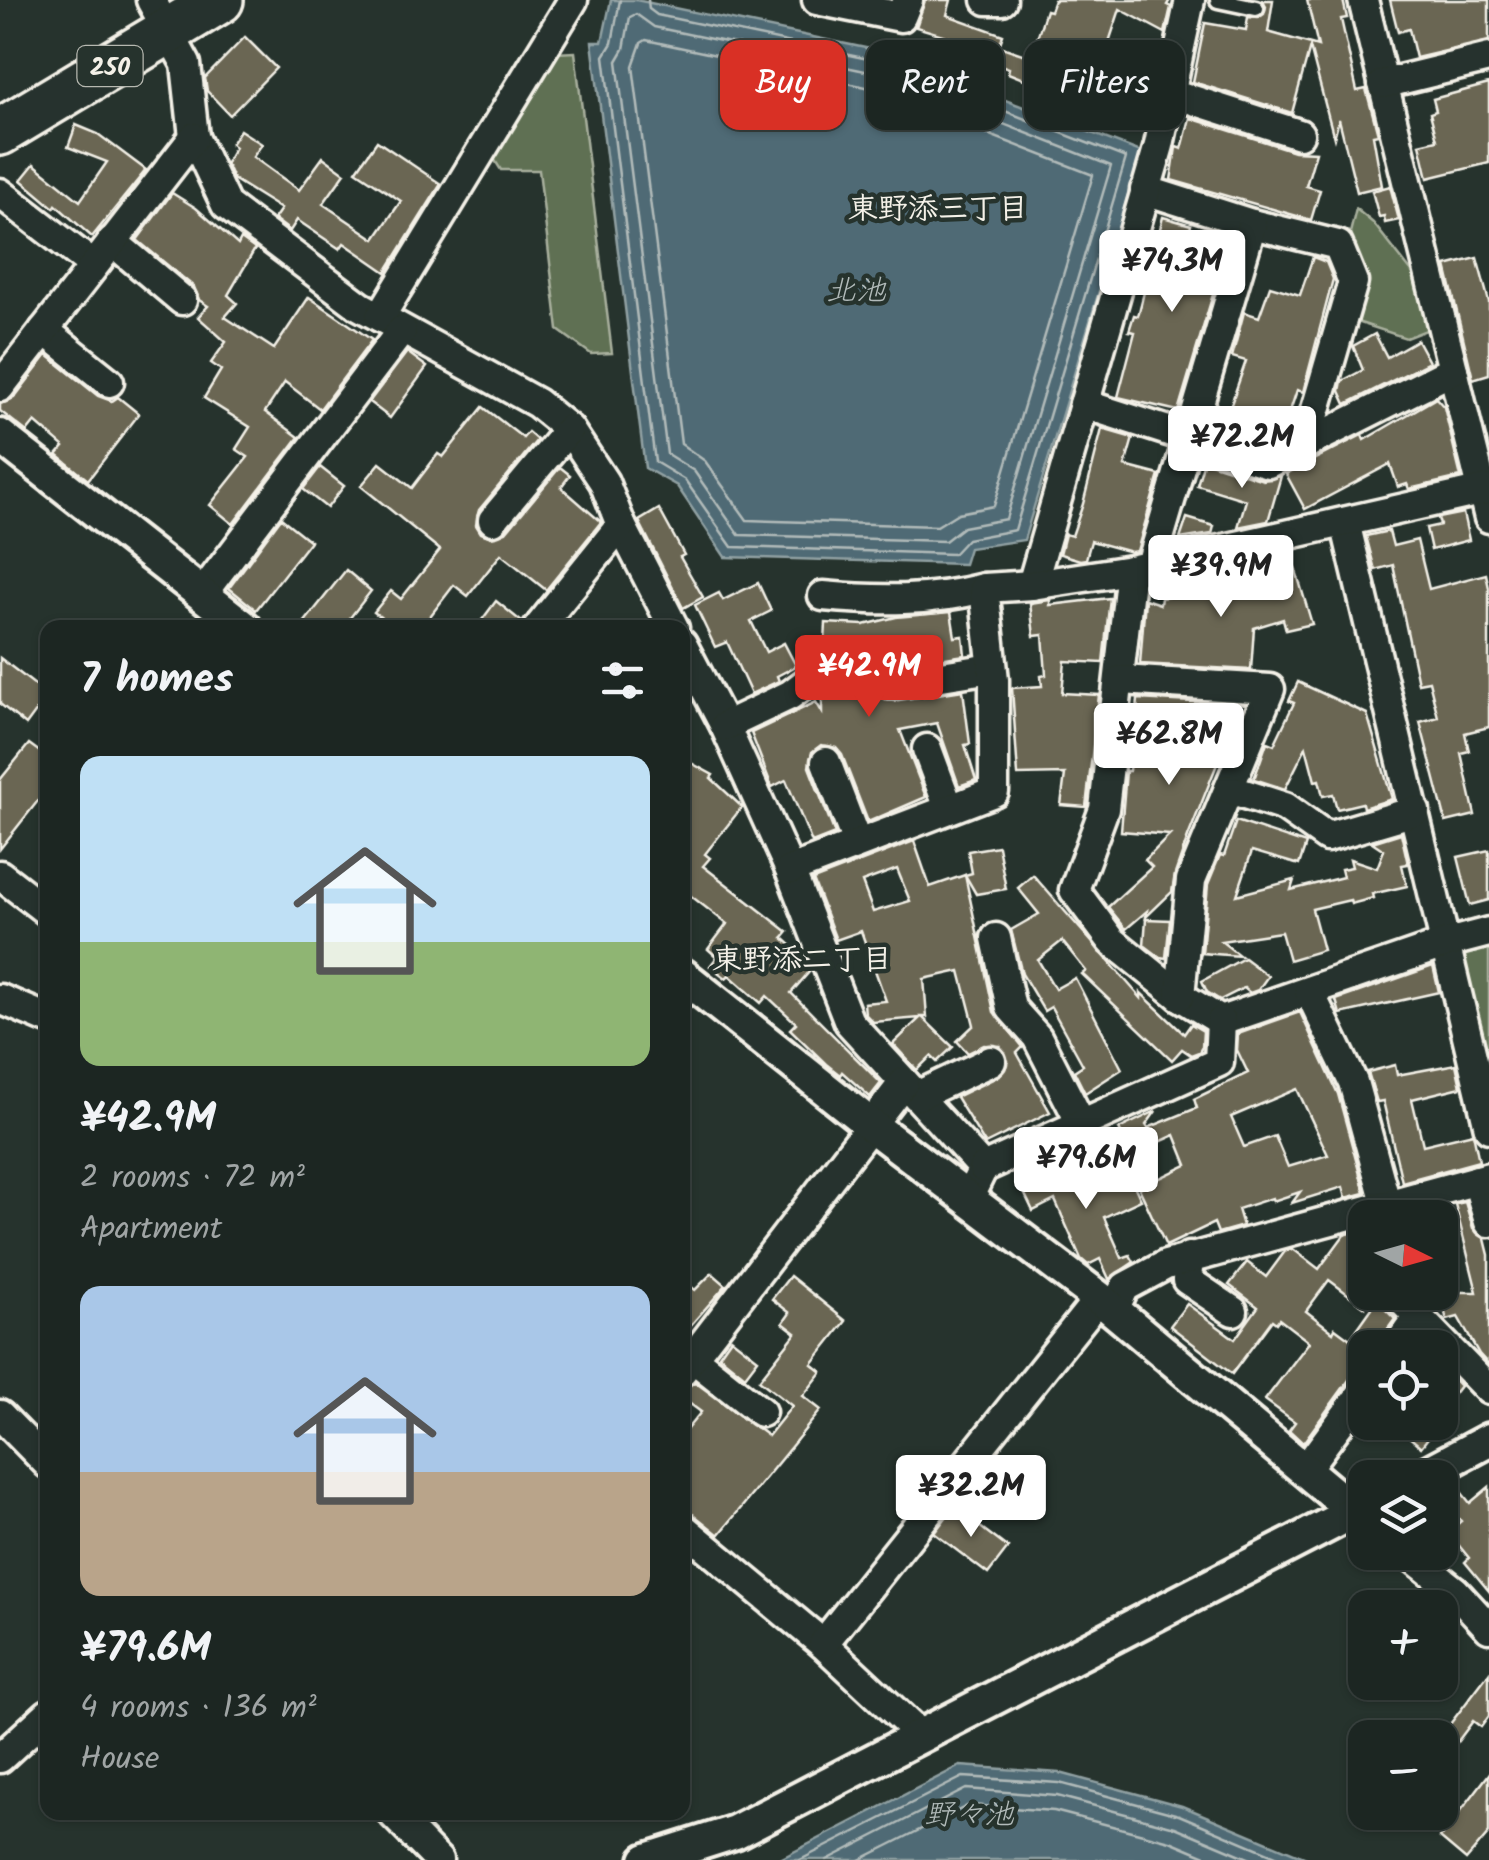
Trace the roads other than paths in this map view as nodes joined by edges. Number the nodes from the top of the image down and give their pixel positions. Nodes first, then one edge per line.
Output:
1 (220, 0) edge
2 (573, 0) edge
3 (817, 0) edge
4 (908, 0) edge
5 (987, 0) edge
6 (1002, 0) edge
7 (1190, 0) edge
8 (1218, 0) edge
9 (1363, 0) edge
10 (1256, 8) dead end
11 (160, 10) edge
12 (1182, 40) edge
13 (1489, 58) edge
14 (1384, 84) junction
15 (0, 97) edge
16 (1185, 97) edge
17 (1161, 130) edge
18 (0, 132) edge
19 (1298, 134) dead end
20 (194, 137) junction
21 (1145, 190) junction
22 (0, 193) edge
23 (1252, 224) junction
24 (112, 242) junction
25 (93, 265) junction
26 (182, 300) dead end
27 (391, 324) junction
28 (44, 330) junction
29 (1453, 370) junction
30 (109, 382) dead end
31 (0, 386) edge
32 (1084, 404) junction
33 (570, 430) junction
34 (0, 436) edge
35 (1189, 438) junction
36 (1306, 444) junction
37 (1487, 499) edge
38 (494, 520) dead end
39 (1345, 522) junction
40 (621, 525) junction
41 (1141, 567) junction
42 (1032, 585) junction
43 (984, 588) junction
44 (202, 594) junction
45 (822, 596) dead end
46 (234, 620) edge
47 (544, 620) edge
48 (670, 620) edge
49 (690, 659) edge
50 (992, 668) junction
51 (814, 678) dead end
52 (1121, 680) junction
53 (890, 684) dead end
54 (725, 726) junction
55 (927, 749) dead end
56 (826, 762) dead end
57 (1228, 789) junction
58 (948, 808) junction
59 (1415, 811) junction
60 (857, 844) junction
61 (790, 870) junction
62 (0, 875) edge
63 (40, 906) edge
64 (1489, 932) edge
65 (996, 938) dead end
66 (1447, 944) junction
67 (690, 981) edge
68 (1309, 991) junction
69 (1180, 996) junction
70 (0, 999) edge
71 (40, 1015) edge
72 (1221, 1022) junction
73 (991, 1062) dead end
74 (910, 1089) junction
75 (1081, 1124) junction
76 (872, 1126) junction
77 (1489, 1128) edge
78 (983, 1168) junction
79 (1483, 1178) edge
80 (968, 1199) junction
81 (1372, 1200) edge
82 (1408, 1200) edge
83 (1348, 1217) edge
84 (1489, 1222) edge
85 (1189, 1257) junction
86 (1106, 1305) junction
87 (1411, 1310) edge
88 (1233, 1312) dead end
89 (1418, 1317) junction
90 (1409, 1330) edge
91 (690, 1361) edge
92 (690, 1366) edge
93 (1489, 1390) edge
94 (761, 1412) dead end
95 (1348, 1412) edge
96 (0, 1415) edge
97 (1489, 1440) edge
98 (40, 1456) edge
99 (1452, 1460) edge
100 (1304, 1471) junction
101 (1348, 1502) edge
102 (1348, 1519) edge
103 (690, 1534) edge
104 (1429, 1570) edge
105 (1486, 1619) edge
106 (823, 1644) junction
107 (40, 1721) edge
108 (920, 1734) junction
109 (0, 1758) edge
110 (399, 1820) edge
111 (438, 1860) edge
112 (647, 1860) edge

1 - 11 highway, 250
2 - 27 street
3 - 4 street
5 - 6 street
7 - 12 street
8 - 10 lane
9 - 14 street
11 - 15 highway, 250
11 - 18 highway, 250
11 - 20 street
13 - 14 street
14 - 29 street
16 - 19 street
17 - 21 street
20 - 24 street
20 - 27 street
21 - 23 street
21 - 32 street
22 - 25 street
23 - 35 street
23 - 36 street
24 - 25 street
24 - 26 street
25 - 28 street
27 - 33 street
27 - 44 street
28 - 30 street
28 - 31 street
29 - 36 street
29 - 37 street
32 - 35 street
32 - 42 street
33 - 38 street
33 - 40 street
34 - 44 street
35 - 36 street
35 - 41 street
37 - 39 street
39 - 41 street
39 - 59 street
40 - 47 street
40 - 48 street
41 - 42 street
41 - 52 street
42 - 43 street
43 - 45 street
43 - 50 street
44 - 46 street
49 - 54 street
50 - 53 street
50 - 58 street
51 - 54 street
52 - 57 street
52 - 69 street
54 - 61 street
55 - 58 street
56 - 60 street
57 - 59 street
57 - 69 street
58 - 60 street
59 - 66 street
60 - 61 street
61 - 74 street
62 - 63 street
64 - 66 street
65 - 75 street
66 - 68 street
66 - 77 street
67 - 76 street
68 - 72 street
68 - 81 street
69 - 72 street
70 - 71 street
72 - 75 street
73 - 74 street
74 - 76 street
74 - 78 street
75 - 78 street
76 - 80 street
76 - 91 street
78 - 80 street
79 - 82 street
79 - 84 street
80 - 86 street
83 - 85 street
85 - 86 street
85 - 88 street
86 - 100 street
86 - 106 street
87 - 89 street
89 - 90 street
89 - 93 street
92 - 94 street
95 - 100 street
96 - 98 street
97 - 99 street
100 - 101 street
102 - 108 street
103 - 106 street
104 - 105 street
106 - 108 street
107 - 109 street
108 - 112 street
110 - 111 street

